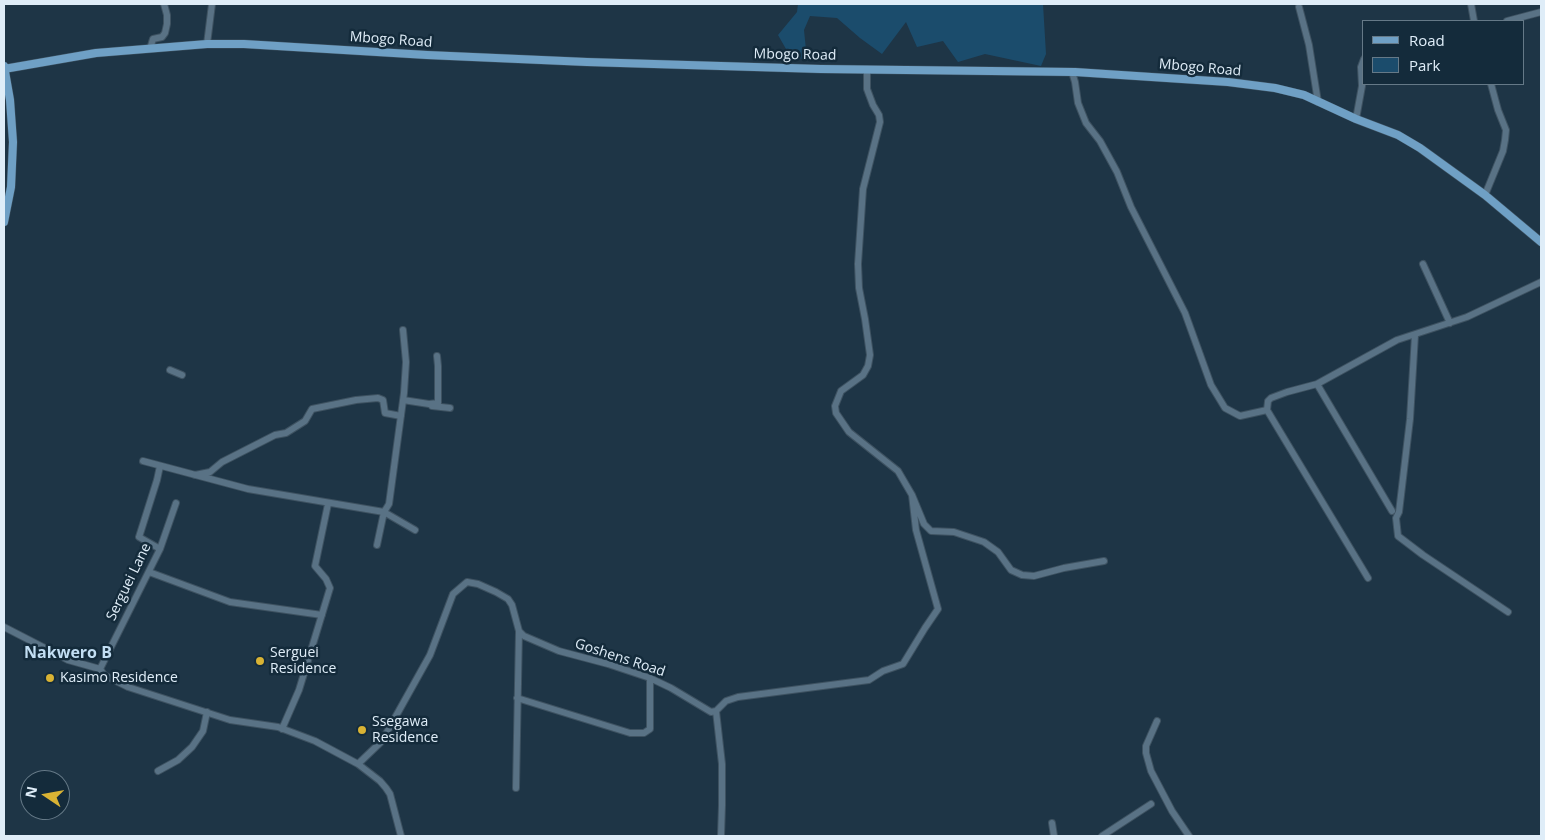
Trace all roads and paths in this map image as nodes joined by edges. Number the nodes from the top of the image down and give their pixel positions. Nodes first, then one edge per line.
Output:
1 (164, 4) edge
2 (212, 4) edge
3 (1471, 4) edge
4 (1299, 7) dead end
5 (1541, 12) edge
6 (1474, 20) edge
7 (1512, 20) edge
8 (207, 44) junction
9 (150, 48) junction
10 (1362, 64) edge
11 (4, 68) edge
12 (867, 69) junction
13 (1072, 72) junction
14 (1491, 85) edge
15 (1318, 102) junction
16 (1356, 119) junction
17 (1485, 195) junction
18 (4, 222) edge
19 (1541, 242) edge
20 (1423, 264) dead end
21 (1541, 282) edge
22 (1450, 324) junction
23 (403, 330) dead end
24 (1415, 335) junction
25 (437, 356) dead end
26 (170, 370) dead end
27 (182, 375) dead end
28 (1317, 384) junction
29 (403, 400) junction
30 (402, 408) junction
31 (450, 408) dead end
32 (1267, 410) junction
33 (401, 416) junction
34 (144, 461) dead end
35 (160, 466) junction
36 (194, 476) junction
37 (912, 495) junction
38 (176, 504) dead end
39 (328, 504) junction
40 (1392, 511) dead end
41 (384, 512) junction
42 (415, 530) dead end
43 (377, 545) dead end
44 (160, 549) junction
45 (1104, 562) dead end
46 (149, 572) junction
47 (1368, 578) dead end
48 (1508, 612) dead end
49 (322, 615) junction
50 (4, 627) edge
51 (519, 631) junction
52 (100, 669) junction
53 (650, 678) junction
54 (518, 698) junction
55 (716, 711) junction
56 (207, 712) junction
57 (1157, 721) dead end
58 (282, 729) junction
59 (358, 764) junction
60 (158, 771) dead end
61 (516, 788) dead end
62 (1151, 804) dead end
63 (1052, 823) dead end
64 (401, 836) edge
65 (720, 836) edge
66 (1054, 836) edge
67 (1102, 836) edge
68 (1189, 836) edge

1 - 9 street
2 - 8 street
3 - 6 street
4 - 15 street
5 - 7 street
8 - 9 main road, Mbogo Road
8 - 12 main road, Mbogo Road
9 - 11 main road, Mbogo Road
10 - 16 street
11 - 18 main road
12 - 13 main road, Mbogo Road
12 - 37 street
13 - 15 main road, Mbogo Road
13 - 32 street
14 - 17 street
15 - 16 main road, Mbogo Road
16 - 17 main road, Mbogo Road
17 - 19 main road, Mbogo Road
20 - 22 street
21 - 22 street
22 - 24 street
23 - 29 street
24 - 28 street
24 - 48 street
25 - 29 street
26 - 27 street
28 - 32 street
28 - 40 street
29 - 30 street
30 - 31 street
30 - 33 street
32 - 47 street
33 - 36 street
33 - 41 street
34 - 35 street
35 - 36 street
35 - 44 street
36 - 39 street
37 - 45 street
37 - 55 street
38 - 44 street, Serguei Lane
39 - 41 street
39 - 49 street
41 - 42 street
41 - 43 street
44 - 46 street, Serguei Lane
46 - 49 street
46 - 52 street, Serguei Lane
49 - 58 street
50 - 52 street
51 - 53 street, Goshens Road
51 - 54 street
51 - 59 street
52 - 56 street
53 - 54 street
53 - 55 street, Goshens Road
54 - 61 street
55 - 65 street
56 - 58 street
56 - 60 street
57 - 68 street
58 - 59 street
59 - 64 street
62 - 67 street
63 - 66 street

